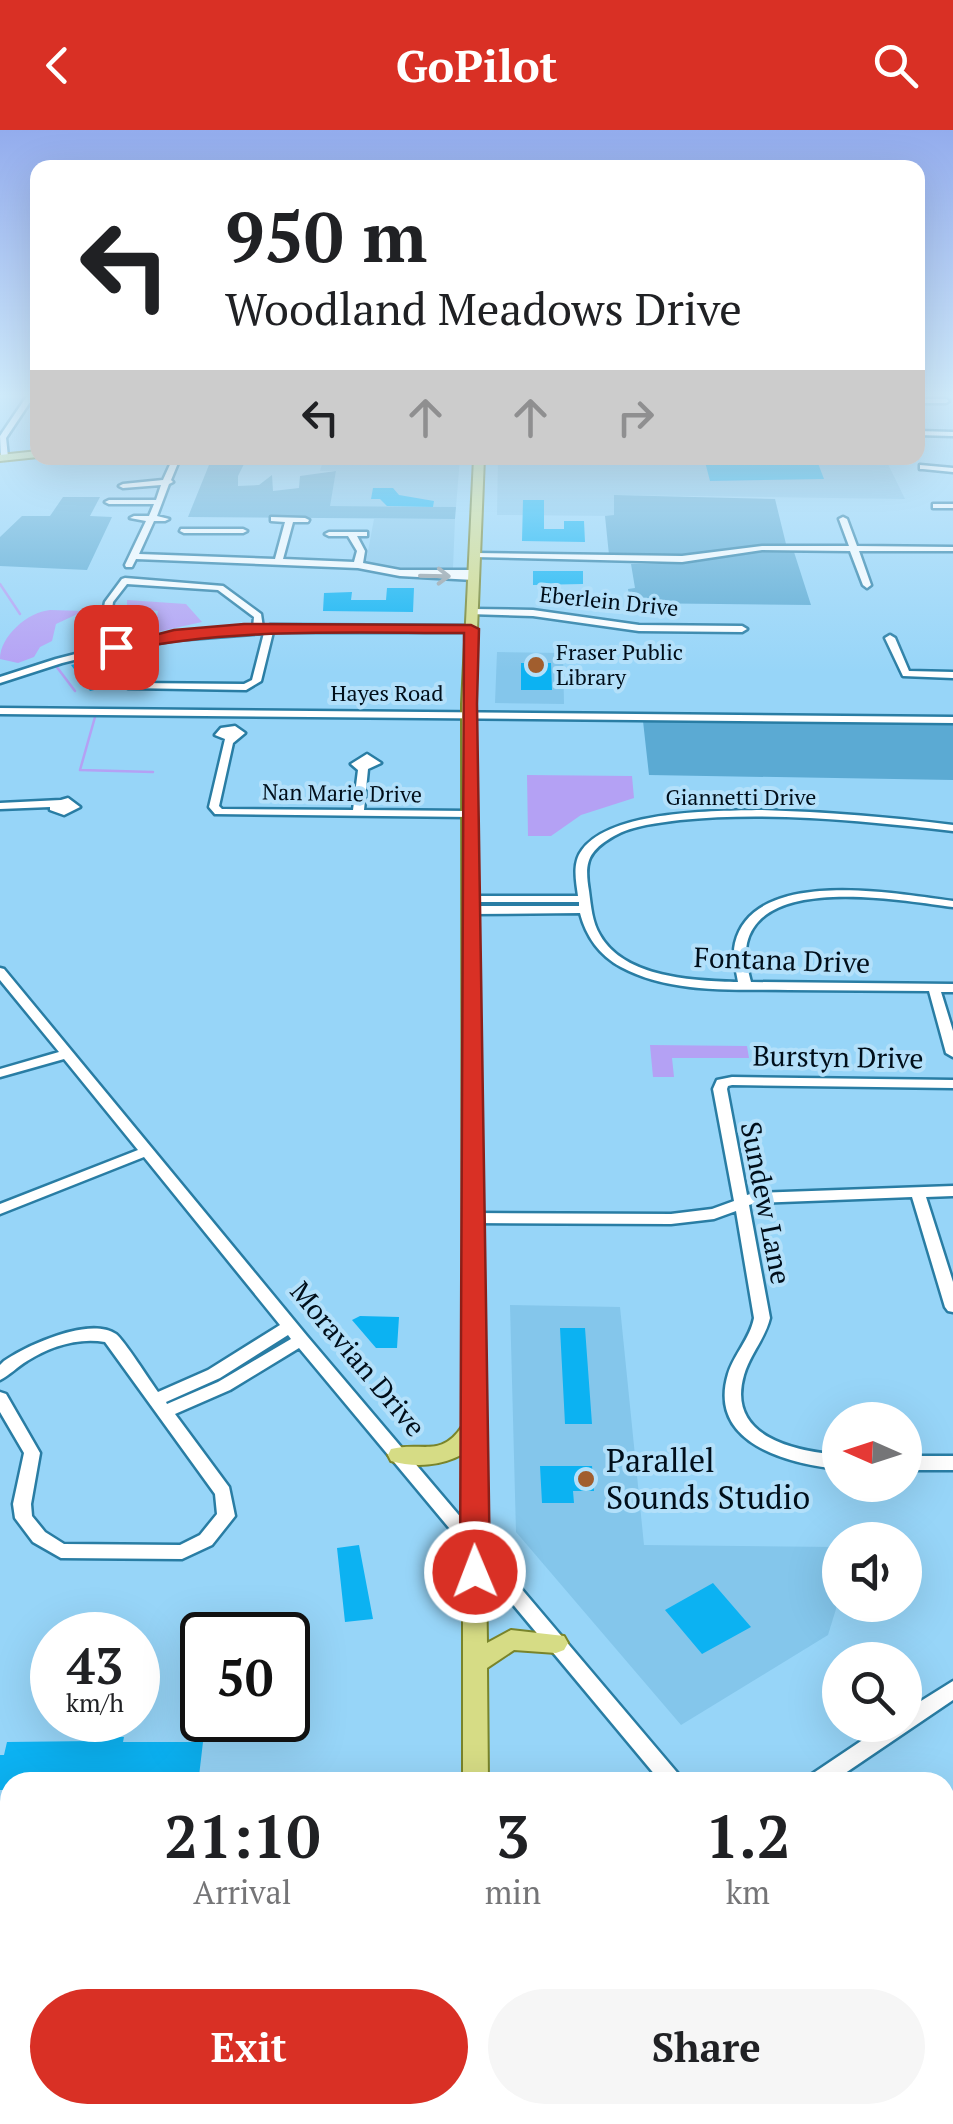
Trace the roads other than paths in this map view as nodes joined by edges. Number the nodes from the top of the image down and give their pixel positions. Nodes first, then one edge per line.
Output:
1 (166, 486) edge
2 (478, 486) edge
3 (109, 502) dead end
4 (159, 502) junction
5 (936, 506) dead end
6 (953, 506) edge
7 (137, 517) dead end
8 (152, 517) junction
9 (167, 517) dead end
10 (274, 519) dead end
11 (290, 519) junction
12 (843, 519) dead end
13 (305, 520) dead end
14 (184, 531) dead end
15 (216, 531) junction
16 (243, 531) dead end
17 (330, 534) dead end
18 (352, 534) junction
19 (364, 534) dead end
20 (854, 548) junction
21 (953, 549) edge
22 (475, 557) junction
23 (207, 560) junction
24 (278, 563) junction
25 (358, 565) junction
26 (474, 575) junction
27 (867, 585) dead end
28 (472, 612) junction
29 (258, 628) junction
30 (270, 628) junction
31 (471, 629) junction
32 (742, 629) dead end
33 (890, 638) dead end
34 (104, 651) junction
35 (953, 675) edge
36 (0, 680) edge
37 (0, 711) edge
38 (469, 714) junction
39 (953, 720) edge
40 (229, 738) dead end
41 (364, 768) dead end
42 (0, 806) edge
43 (53, 806) dead end
44 (358, 814) junction
45 (469, 814) junction
46 (953, 828) edge
47 (470, 904) junction
48 (584, 904) junction
49 (953, 904) edge
50 (0, 972) edge
51 (745, 986) junction
52 (934, 988) junction
53 (953, 988) edge
54 (953, 1053) edge
55 (67, 1054) junction
56 (0, 1074) edge
57 (722, 1083) joint
58 (953, 1084) edge
59 (148, 1151) junction
60 (917, 1191) junction
61 (953, 1191) edge
62 (740, 1204) junction
63 (0, 1208) edge
64 (472, 1218) junction
65 (953, 1307) edge
66 (295, 1333) junction
67 (0, 1374) edge
68 (0, 1398) edge
69 (162, 1405) junction
70 (474, 1425) junction
71 (400, 1455) junction
72 (822, 1460) edge
73 (922, 1463) edge
74 (953, 1463) edge
75 (475, 1544) junction
76 (556, 1642) junction
77 (475, 1663) junction
78 (953, 1690) edge
79 (922, 1711) edge
80 (876, 1742) edge
81 (476, 1772) edge
82 (665, 1772) edge
83 (831, 1772) edge

1 - 4 street
2 - 22 main road
3 - 4 street
4 - 8 street
5 - 6 street
7 - 8 street
8 - 9 street
8 - 23 street
10 - 11 street
11 - 13 street
11 - 24 street
12 - 20 street
14 - 15 street
15 - 16 street
15 - 23 street
17 - 18 street
18 - 19 street
18 - 25 street
20 - 21 street
20 - 22 street
20 - 27 street
22 - 26 main road
23 - 24 street
24 - 25 street
25 - 26 street
26 - 28 main road
28 - 31 main road
28 - 32 street, Eberlein Drive
29 - 30 street
29 - 34 street
29 - 34 street
30 - 31 street
30 - 34 street
31 - 38 main road
33 - 35 street
34 - 36 street
37 - 38 street, Hayes Road
38 - 39 street, Hayes Road
38 - 45 main road
40 - 44 street, Nan Marie Drive
41 - 44 street
42 - 43 street
44 - 45 street, Nan Marie Drive
45 - 47 main road
46 - 48 street, Giannetti Drive
47 - 48 street
47 - 64 main road
48 - 51 street, Fontana Drive
49 - 51 street
50 - 55 street, Moravian Drive
51 - 52 street, Fontana Drive
52 - 53 street, Fontana Drive
52 - 54 street
55 - 56 street
55 - 59 street, Moravian Drive
57 - 58 street, Burstyn Drive
57 - 62 street, Sundew Lane
59 - 63 street
59 - 66 street, Moravian Drive
60 - 61 street
60 - 62 street
60 - 65 street
62 - 64 street
62 - 72 street, Sundew Lane
64 - 70 main road
66 - 69 street
66 - 71 street, Moravian Drive
67 - 69 street
68 - 69 street
70 - 71 main road
70 - 75 main road
71 - 75 street, Moravian Drive
73 - 74 street
75 - 76 street, Moravian Drive
75 - 77 main road
76 - 77 main road
76 - 82 street, Moravian Drive
77 - 81 main road
78 - 79 street
80 - 83 street

